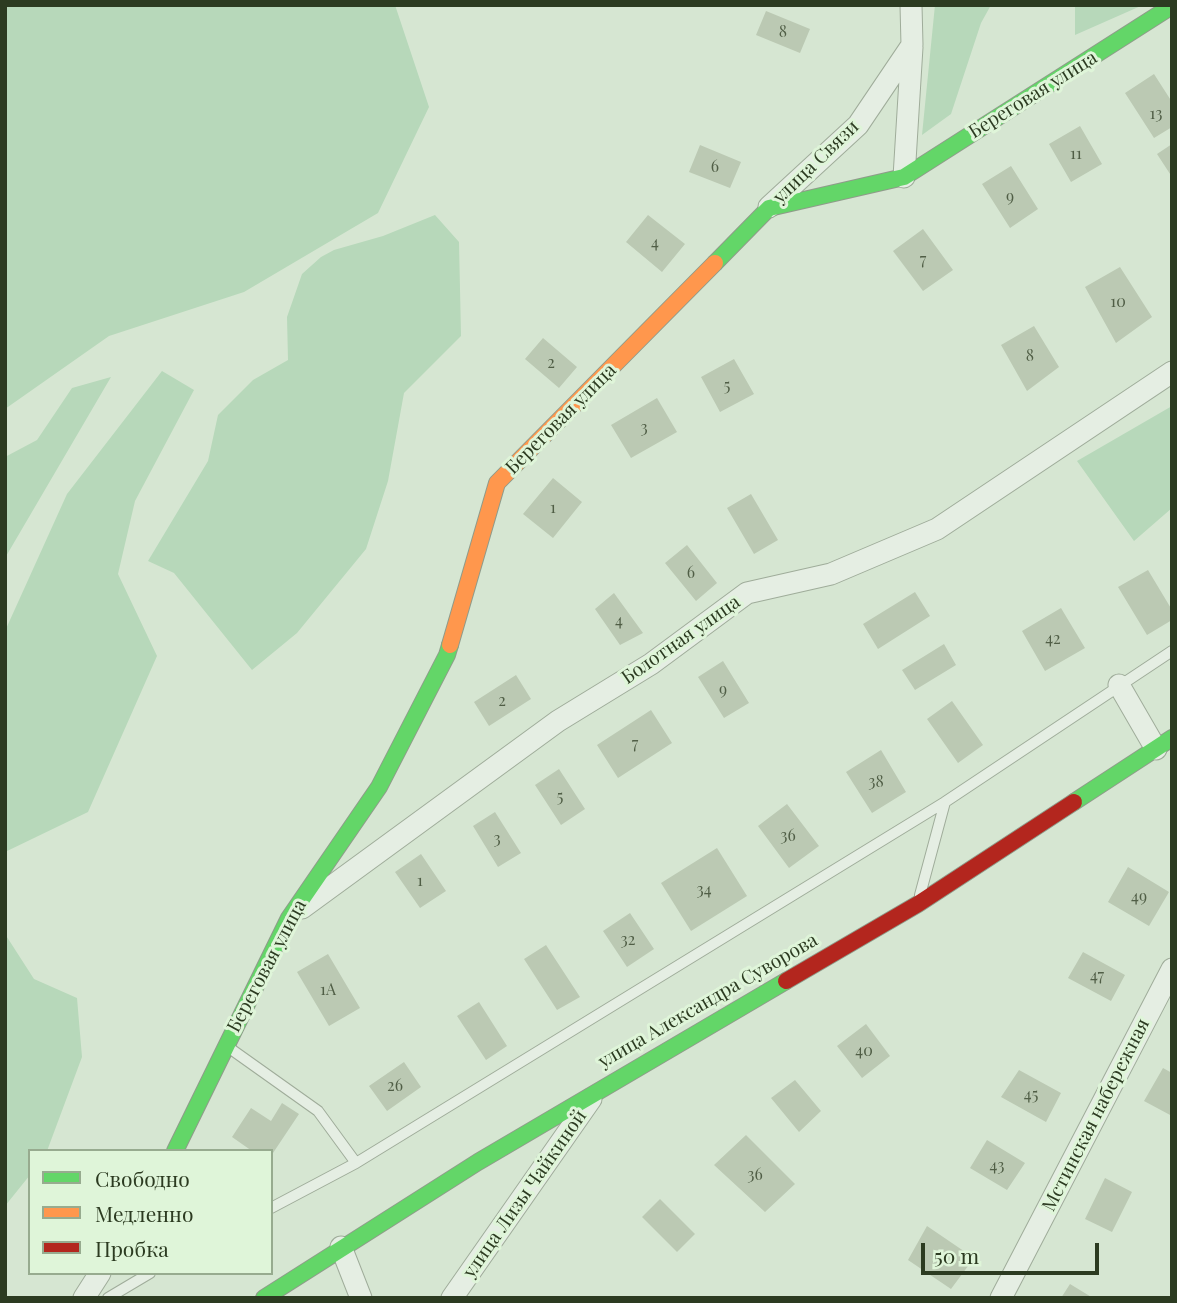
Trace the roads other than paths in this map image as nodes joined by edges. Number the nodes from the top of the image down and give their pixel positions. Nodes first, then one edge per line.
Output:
1 (911, 5) edge
2 (1172, 6) edge
3 (912, 45) junction
4 (904, 177) junction
5 (769, 208) junction
6 (1172, 372) edge
7 (1172, 651) edge
8 (1119, 685) junction
9 (1164, 744) edge
10 (945, 802) junction
11 (918, 904) junction
12 (289, 918) junction
13 (1172, 969) edge
14 (225, 1046) junction
15 (598, 1090) junction
16 (176, 1149) edge
17 (356, 1163) junction
18 (273, 1207) edge
19 (341, 1247) junction
20 (99, 1275) edge
21 (147, 1275) edge
22 (84, 1298) edge
23 (108, 1298) edge
24 (264, 1298) edge
25 (361, 1298) edge
26 (452, 1298) edge
27 (1001, 1298) edge

1 - 3 street
2 - 4 street, Береговая улица
3 - 4 street
3 - 5 street, улица Связи
4 - 5 street, Береговая улица
5 - 12 street, Береговая улица
6 - 12 street, Болотная улица
7 - 8 lane
8 - 9 street
8 - 10 lane
9 - 11 street, улица Александра Суворова
10 - 11 lane
10 - 17 lane
11 - 15 street, улица Александра Суворова
12 - 14 street, Береговая улица
13 - 27 street, Мстинская набережная
14 - 16 street, Береговая улица
14 - 17 lane
15 - 19 street, улица Александра Суворова
15 - 26 street, улица Лизы Чайкиной
17 - 18 lane
19 - 24 street, улица Александра Суворова
19 - 25 street
20 - 22 street
21 - 23 lane

